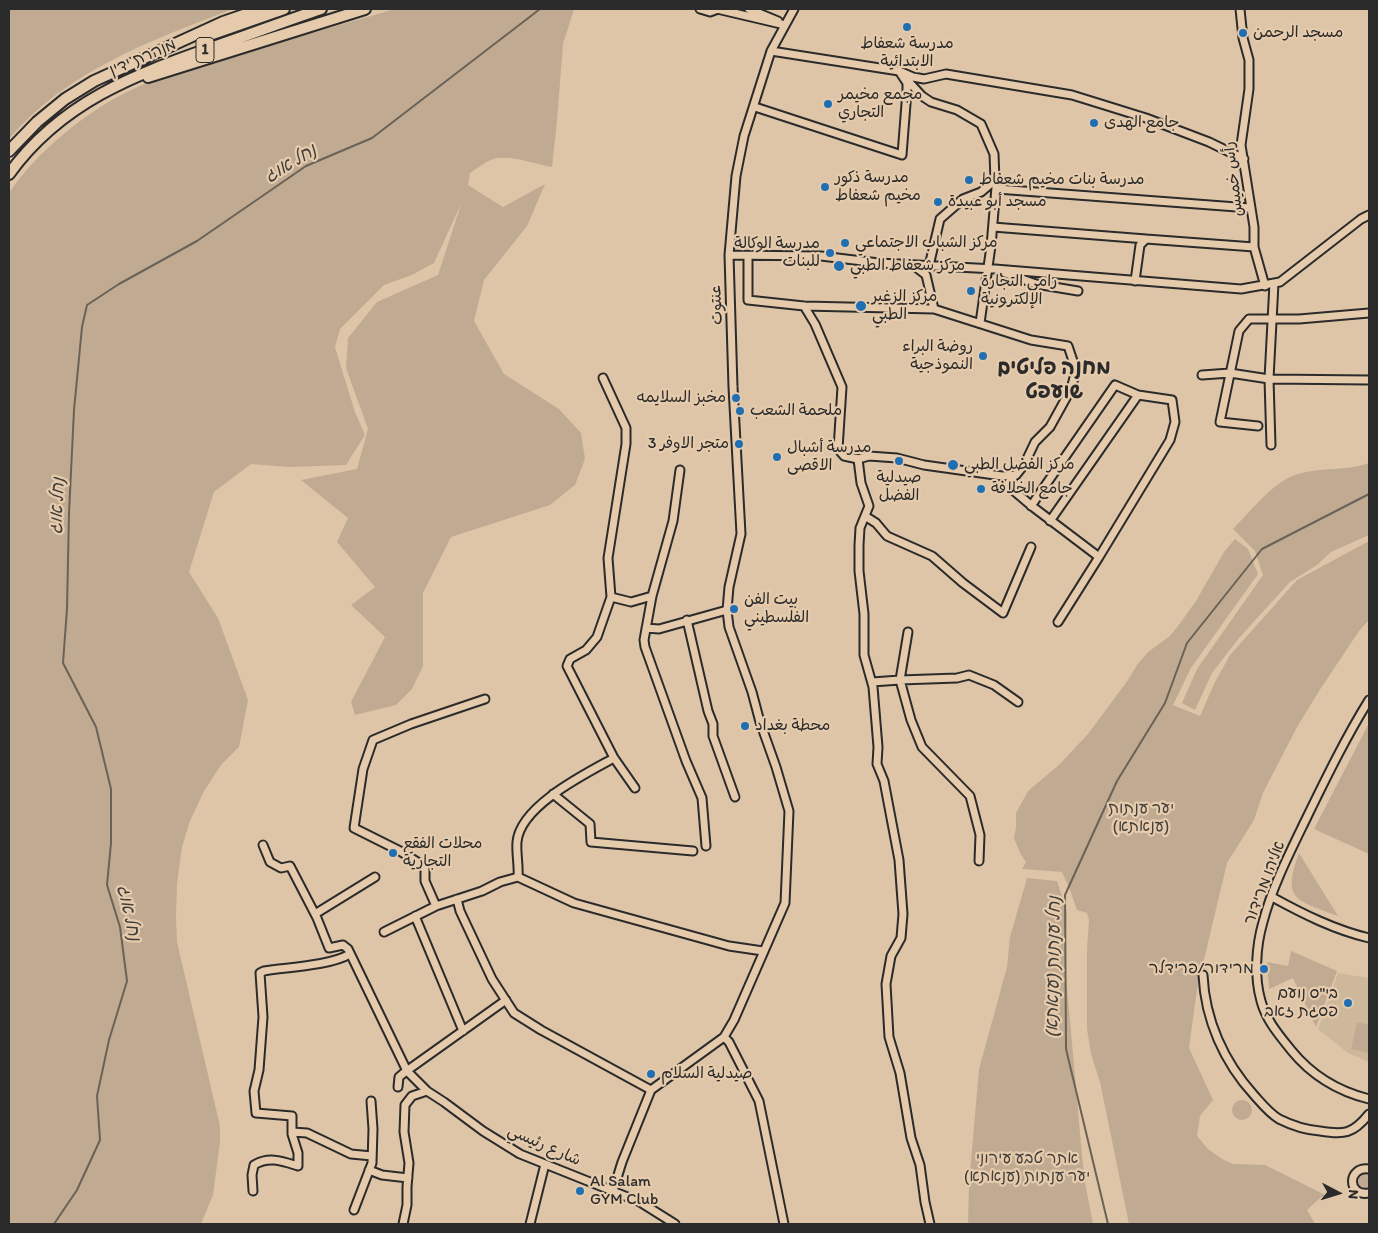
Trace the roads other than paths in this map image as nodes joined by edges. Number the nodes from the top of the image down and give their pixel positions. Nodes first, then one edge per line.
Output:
1 (261, 9) edge
2 (284, 9) edge
3 (322, 9) edge
4 (365, 9) edge
5 (700, 9) edge
6 (717, 9) edge
7 (748, 9) edge
8 (794, 9) edge
9 (1240, 9) edge
10 (785, 25) junction
11 (771, 50) junction
12 (156, 53) junction
13 (899, 71) junction
14 (91, 99) junction
15 (755, 107) junction
16 (9, 151) edge
17 (1244, 159) junction
18 (9, 174) edge
19 (995, 180) junction
20 (997, 189) junction
21 (1250, 208) junction
22 (1369, 215) edge
23 (993, 227) junction
24 (1146, 239) junction
25 (1254, 247) junction
26 (729, 255) junction
27 (748, 256) junction
28 (913, 265) junction
29 (929, 266) junction
30 (992, 269) junction
31 (1135, 281) junction
32 (1274, 283) junction
33 (1265, 286) junction
34 (1078, 291) dead end
35 (804, 306) junction
36 (934, 309) junction
37 (1369, 313) edge
38 (1272, 320) junction
39 (980, 323) junction
40 (1230, 374) junction
41 (1202, 375) dead end
42 (603, 378) dead end
43 (1269, 379) junction
44 (1369, 380) edge
45 (1138, 395) junction
46 (1258, 426) dead end
47 (1271, 445) dead end
48 (858, 459) junction
49 (680, 470) dead end
50 (1016, 475) junction
51 (1030, 506) junction
52 (865, 516) junction
53 (1050, 521) junction
54 (1031, 547) dead end
55 (1098, 557) junction
56 (652, 596) junction
57 (611, 597) junction
58 (727, 610) junction
59 (687, 620) junction
60 (1058, 622) dead end
61 (646, 628) junction
62 (908, 632) dead end
63 (900, 680) junction
64 (872, 682) junction
65 (485, 700) dead end
66 (1369, 700) edge
67 (1018, 702) dead end
68 (614, 758) junction
69 (635, 788) dead end
70 (553, 794) junction
71 (735, 797) dead end
72 (263, 845) dead end
73 (706, 846) dead end
74 (693, 851) dead end
75 (979, 861) dead end
76 (375, 877) dead end
77 (518, 877) junction
78 (1272, 897) junction
79 (457, 899) junction
80 (436, 906) junction
81 (315, 914) junction
82 (415, 916) junction
83 (384, 932) dead end
84 (1369, 938) edge
85 (763, 952) junction
86 (350, 954) junction
87 (1203, 975) dead end
88 (506, 1000) junction
89 (464, 1031) junction
90 (724, 1037) junction
91 (407, 1071) junction
92 (398, 1087) dead end
93 (650, 1090) junction
94 (427, 1091) junction
95 (1369, 1099) edge
96 (371, 1101) dead end
97 (1369, 1114) edge
98 (292, 1132) junction
99 (372, 1156) junction
100 (545, 1164) junction
101 (1369, 1169) edge
102 (369, 1170) junction
103 (408, 1178) junction
104 (253, 1191) dead end
105 (613, 1191) junction
106 (1369, 1194) edge
107 (354, 1210) dead end
108 (403, 1224) edge
109 (530, 1224) edge
110 (675, 1224) edge
111 (784, 1224) edge
112 (930, 1224) edge

1 - 12 highway
2 - 12 highway, מנהרת ידין / 1
3 - 14 highway, מנהרת ידין / 1
4 - 14 highway
5 - 6 street
6 - 10 street
7 - 10 street
8 - 10 street, عنتوت
9 - 17 street, رأس خميس
10 - 11 street, عنتوت
11 - 13 street
11 - 15 street, عنتوت
12 - 16 highway, 1
13 - 15 street
13 - 17 street
13 - 19 street
14 - 18 highway, 1
15 - 26 street, عنتوت
17 - 21 street, رأس خميس
19 - 20 street
19 - 29 street
20 - 21 street
20 - 23 street
21 - 25 street, رأس خميس
22 - 32 street
23 - 24 street
23 - 30 street
24 - 25 street
24 - 31 street
25 - 33 street, رأس خميس
26 - 27 street
26 - 58 street, عنتوت
27 - 28 street
27 - 35 street
28 - 29 street
28 - 36 street
29 - 30 street
30 - 31 street
30 - 34 street
30 - 39 street
31 - 33 street
32 - 33 street
32 - 38 street
35 - 36 street
35 - 48 street
36 - 39 street
37 - 38 street
38 - 40 street
38 - 43 street
39 - 50 street
40 - 41 street
40 - 43 street
40 - 46 street
42 - 57 street
43 - 44 street
43 - 47 street
45 - 51 street
45 - 53 street
45 - 55 street
48 - 50 street
48 - 52 street
49 - 56 street
50 - 51 street
51 - 53 street
52 - 54 street
52 - 64 street
53 - 55 street
55 - 60 street
56 - 57 street
56 - 61 street
57 - 68 street
58 - 59 street
58 - 85 street, عنتوت
59 - 61 street
59 - 71 street
61 - 73 street
62 - 63 street
63 - 64 street
63 - 67 street
63 - 75 street
64 - 112 street
65 - 80 street
66 - 78 street, אליהו מרידור
68 - 69 street
68 - 70 street
70 - 74 street
70 - 77 street
72 - 81 street
76 - 81 street
77 - 79 street
77 - 85 street
78 - 84 street
78 - 95 street, אליהו מרידור
79 - 80 street
79 - 88 street
80 - 82 street
81 - 86 street
82 - 83 street
82 - 89 street
85 - 90 street, عنتوت
86 - 91 street, شارع رئيسي
86 - 98 street
87 - 97 street
88 - 89 street
88 - 93 street
89 - 91 street
90 - 93 street
90 - 111 street
91 - 92 street
91 - 94 street, شارع رئيسي
93 - 105 street
94 - 100 street, شارع رئيسي
94 - 103 street
96 - 99 street
98 - 99 street
98 - 104 street
99 - 102 street
100 - 105 street, شارع رئيسي
100 - 109 street
101 - 106 street
102 - 103 street
102 - 107 street
103 - 108 street
105 - 110 street, شارع رئيسي

